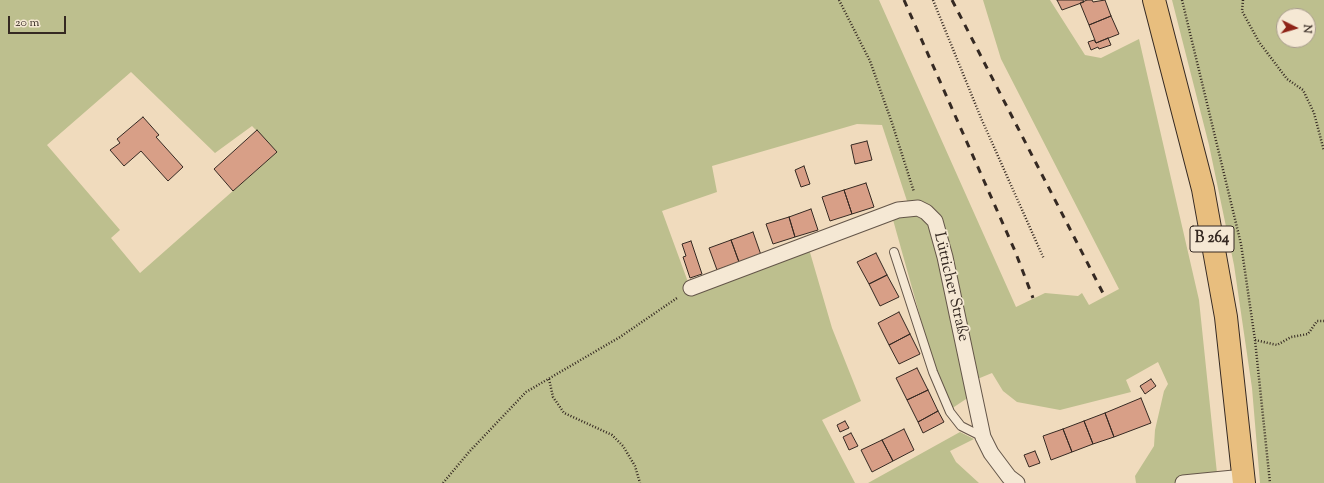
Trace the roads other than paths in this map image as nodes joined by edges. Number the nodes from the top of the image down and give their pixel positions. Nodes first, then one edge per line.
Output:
1 (1154, 0) edge
2 (894, 252) dead end
3 (691, 288) road end
4 (983, 438) junction
5 (1244, 480) edge
6 (1017, 483) edge
7 (1183, 483) edge

1 - 5 main road, B 264
2 - 4 lane
3 - 4 street, Lütticher Straße
4 - 6 street, Lütticher Straße
5 - 7 street

